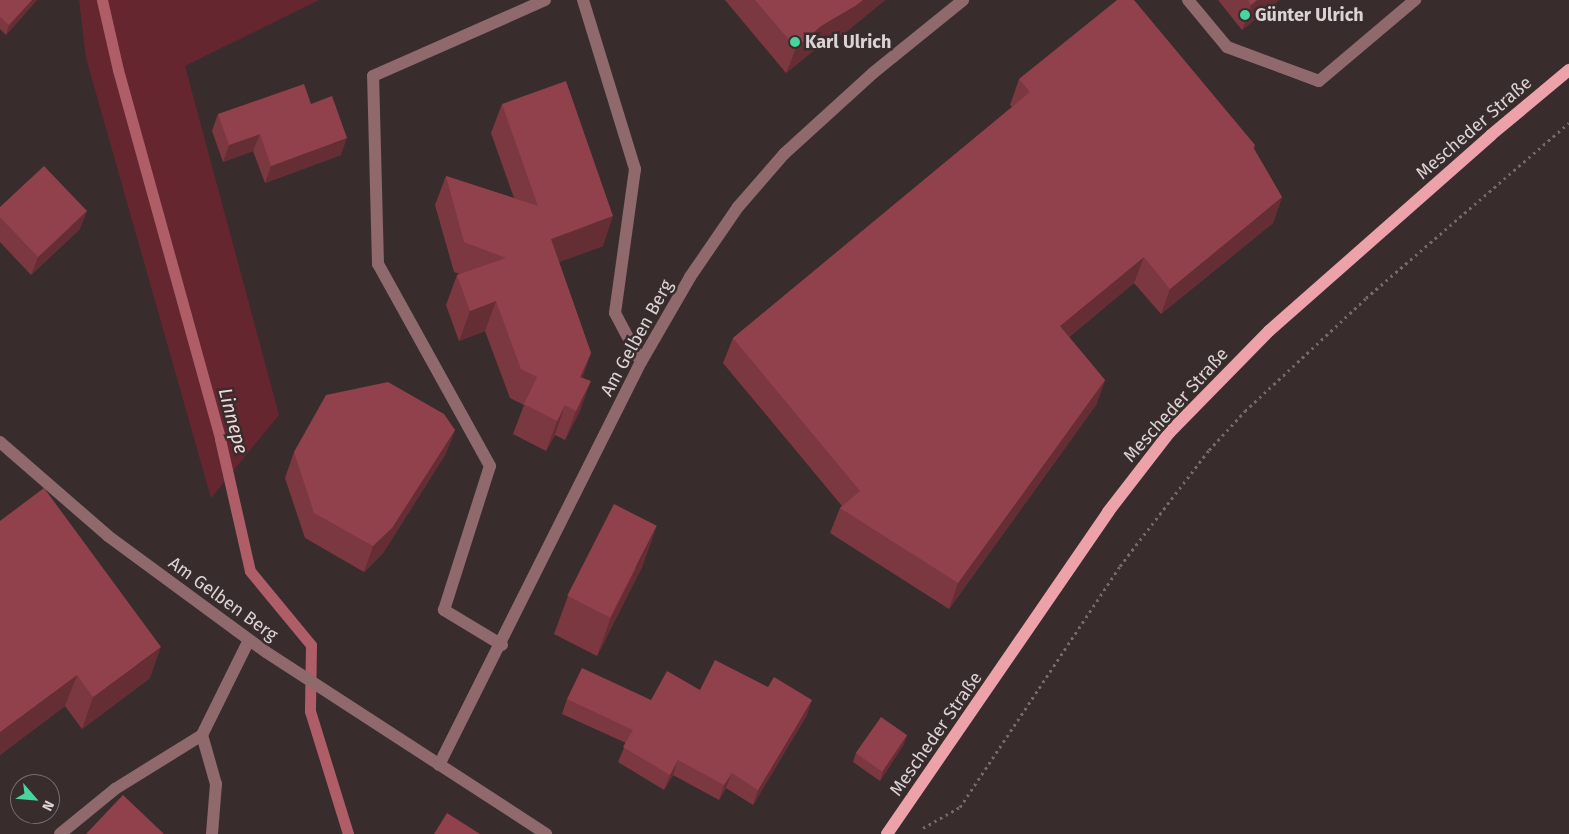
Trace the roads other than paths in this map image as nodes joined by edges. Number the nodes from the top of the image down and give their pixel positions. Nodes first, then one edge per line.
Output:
1 (545, 0) edge
2 (583, 0) edge
3 (963, 0) edge
4 (1188, 0) edge
5 (1415, 0) edge
6 (1569, 70) edge
7 (641, 362) junction
8 (0, 442) edge
9 (249, 640) junction
10 (502, 645) junction
11 (202, 735) junction
12 (439, 765) junction
13 (60, 834) edge
14 (212, 834) edge
15 (546, 834) edge
16 (887, 834) edge

1 - 10 street
2 - 7 street
3 - 7 street, Am Gelben Berg
4 - 5 street
6 - 16 main road, Mescheder Straße
7 - 10 street, Am Gelben Berg
8 - 9 street, Am Gelben Berg
9 - 11 street
9 - 12 street, Am Gelben Berg
10 - 12 street, Am Gelben Berg
11 - 13 street
11 - 14 street
12 - 15 street, Am Gelben Berg

